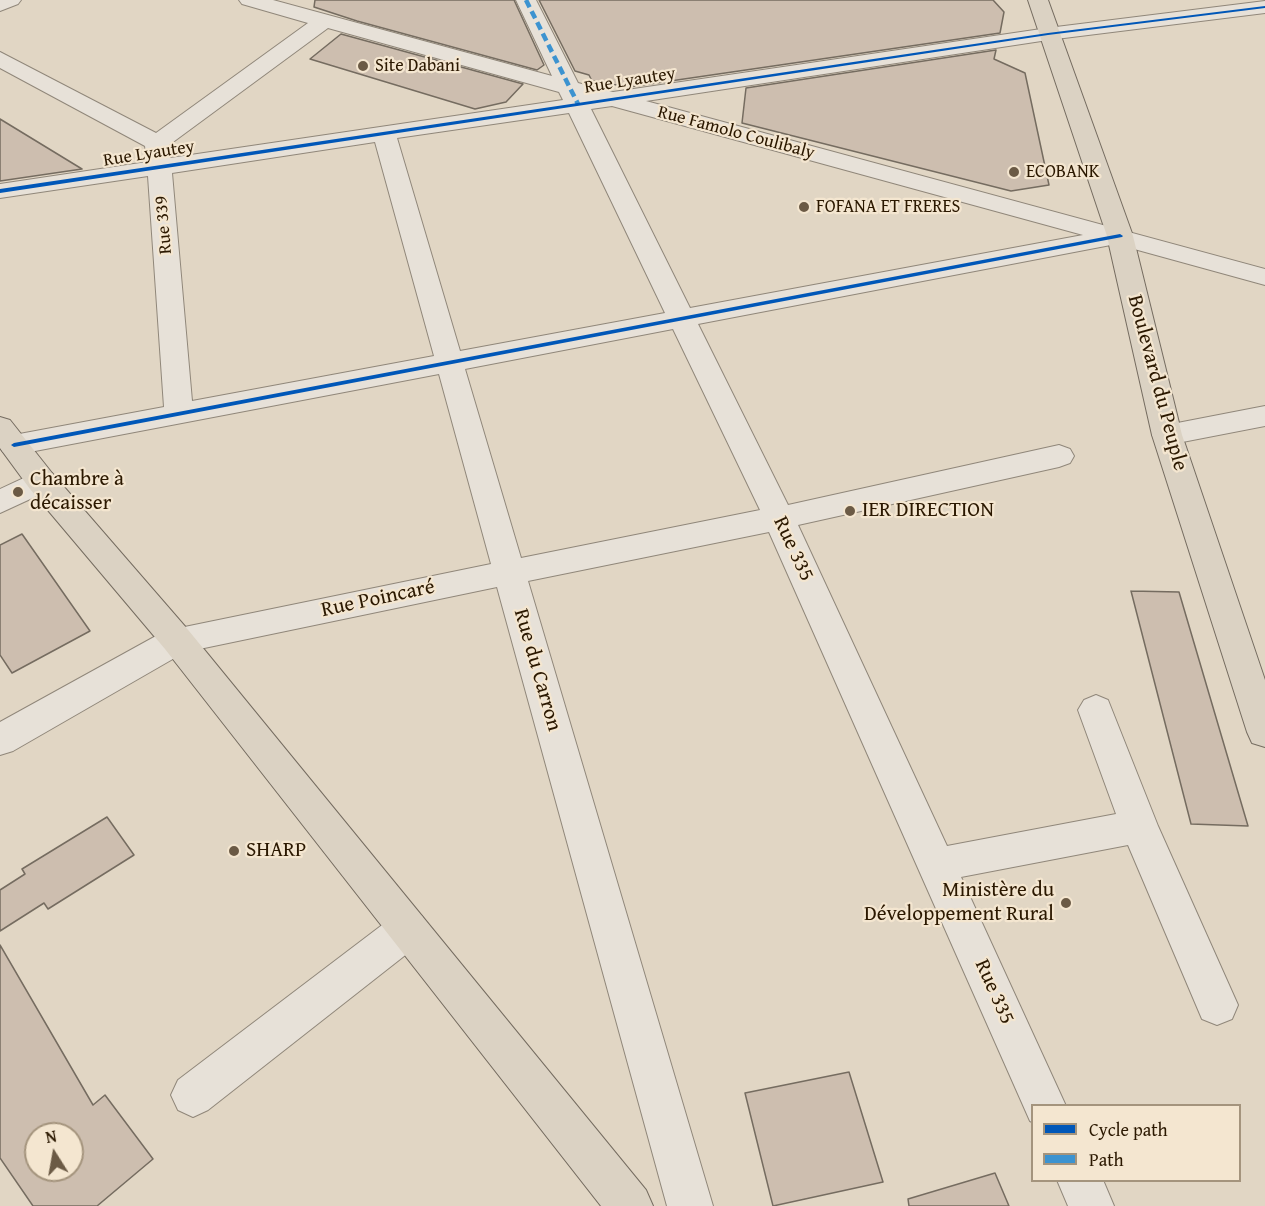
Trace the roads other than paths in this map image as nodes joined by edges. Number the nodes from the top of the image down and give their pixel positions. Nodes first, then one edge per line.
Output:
1 (11, 0) edge
2 (249, 0) edge
3 (526, 0) edge
4 (1038, 0) edge
5 (0, 5) edge
6 (1265, 7) edge
7 (325, 20) junction
8 (1048, 34) junction
9 (0, 59) edge
10 (573, 96) junction
11 (612, 99) junction
12 (384, 134) junction
13 (158, 155) junction
14 (0, 191) edge
15 (1120, 236) junction
16 (1265, 277) edge
17 (682, 319) junction
18 (450, 363) junction
19 (179, 414) junction
20 (1265, 416) edge
21 (1167, 435) junction
22 (7, 436) edge
23 (1059, 456) dead end
24 (41, 481) junction
25 (0, 502) edge
26 (779, 518) junction
27 (510, 572) junction
28 (177, 640) junction
29 (1096, 710) dead end
30 (1262, 710) edge
31 (0, 740) edge
32 (1139, 826) junction
33 (936, 865) junction
34 (408, 928) junction
35 (1217, 1005) dead end
36 (193, 1095) dead end
37 (1045, 1104) edge
38 (1080, 1182) edge
39 (630, 1206) edge
40 (690, 1206) edge
41 (1091, 1206) edge

1 - 5 street
2 - 7 street, Rue Famolo Coulibaly
3 - 10 street, Rue 335
4 - 8 main road, Boulevard du Peuple
6 - 8 street, Rue Lyautey
7 - 10 street, Rue Famolo Coulibaly
7 - 13 street
8 - 11 street, Rue Lyautey
8 - 15 main road, Boulevard du Peuple
9 - 13 street
10 - 11 street, Rue Famolo Coulibaly
10 - 12 street, Rue Lyautey
10 - 17 street, Rue 335
11 - 15 street, Rue Famolo Coulibaly
12 - 13 street, Rue Lyautey
12 - 18 street, Rue du Carron
13 - 14 street, Rue Lyautey
13 - 19 street, Rue 339
15 - 16 street, Rue Famolo Coulibaly
15 - 17 street
15 - 21 main road, Boulevard du Peuple
17 - 18 street
17 - 26 street, Rue 335
18 - 19 street
18 - 27 street, Rue du Carron
19 - 22 street
20 - 21 street
21 - 30 main road, Boulevard du Peuple
22 - 24 main road
23 - 26 street, Rue Poincaré
24 - 25 street
24 - 28 main road
26 - 27 street, Rue Poincaré
26 - 33 street, Rue 335
27 - 28 street, Rue Poincaré
27 - 40 street, Rue du Carron
28 - 31 street, Rue Poincaré
28 - 34 main road
29 - 32 street
32 - 33 street
32 - 35 street
33 - 37 street, Rue 335
34 - 36 street
34 - 39 main road
38 - 41 street

